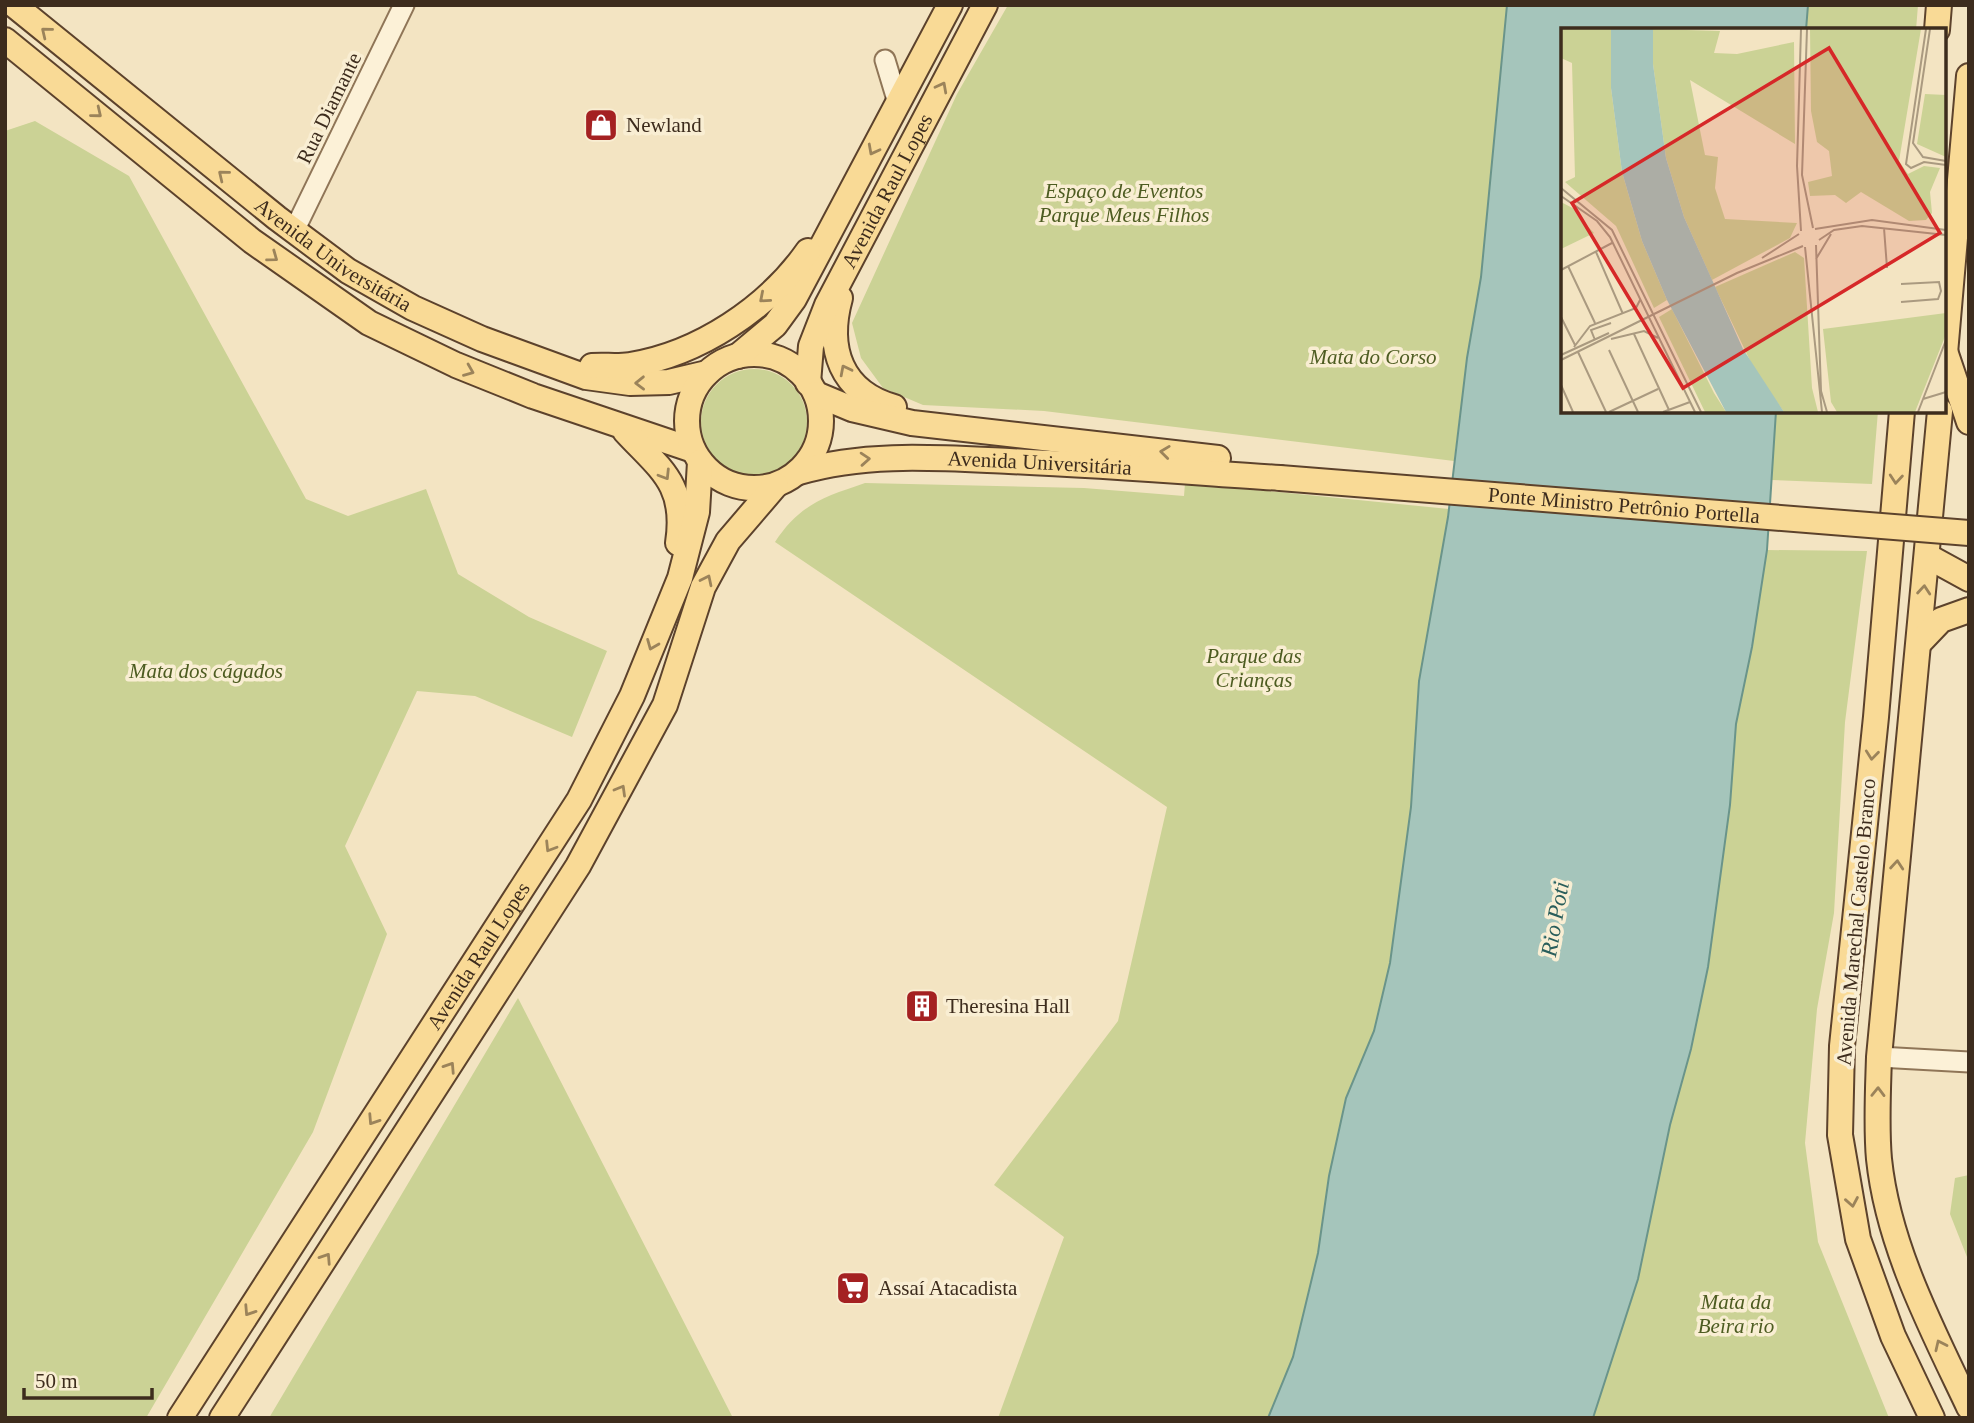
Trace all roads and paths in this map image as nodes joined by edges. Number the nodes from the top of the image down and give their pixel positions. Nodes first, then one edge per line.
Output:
1 (13, 5) edge
2 (404, 5) edge
3 (950, 5) edge
4 (985, 5) edge
5 (1939, 5) edge
6 (1937, 28) edge
7 (5, 40) edge
8 (885, 60) dead end
9 (1969, 76) edge
10 (898, 103) junction
11 (1953, 146) edge
12 (154, 162) junction
13 (853, 188) junction
14 (258, 203) junction
15 (294, 231) junction
16 (852, 255) junction
17 (1946, 332) edge
18 (738, 356) junction
19 (1946, 361) edge
20 (568, 371) junction
21 (707, 373) junction
22 (812, 388) junction
23 (1902, 413) edge
24 (1940, 413) edge
25 (1969, 422) edge
26 (619, 426) junction
27 (967, 429) junction
28 (697, 456) junction
29 (799, 472) junction
30 (1280, 472) junction
31 (776, 485) junction
32 (1969, 519) edge
33 (1969, 533) edge
34 (1927, 556) junction
35 (1969, 579) edge
36 (1969, 610) edge
37 (665, 613) junction
38 (1920, 642) junction
39 (1876, 717) junction
40 (1911, 722) junction
41 (1879, 1056) junction
42 (1969, 1062) edge
43 (400, 1079) junction
44 (419, 1114) junction
45 (1969, 1407) edge
46 (180, 1418) edge
47 (222, 1418) edge
48 (1932, 1418) edge

14 -> 1 main road, Avenida Universitária
2 - 15 street, Rua Diamante
3 - 10 main road, Avenida Raul Lopes
16 -> 4 main road, Avenida Raul Lopes
5 - 6 main road
7 -> 12 main road, Avenida Universitária
8 - 10 street
9 - 11 main road
10 -> 13 main road, Avenida Raul Lopes
11 - 17 main road
12 - 14 main road
12 -> 26 main road, Avenida Universitária
13 - 18 main road, Avenida Raul Lopes
13 -> 20 main road
14 - 15 main road, Avenida Universitária
15 - 20 main road, Avenida Universitária
16 - 22 main road, Avenida Raul Lopes
27 -> 16 main road
18 - 21 main road
18 - 22 main road
19 - 25 main road
21 -> 20 main road, Avenida Universitária
21 - 28 main road
22 - 27 main road, Avenida Universitária
22 - 29 main road
23 -> 39 main road, Avenida Marechal Castelo Branco
24 - 34 main road, Avenida Marechal Castelo Branco
26 - 28 main road, Avenida Universitária
26 -> 37 main road
30 -> 27 main road, Avenida Universitária
28 - 31 main road
28 - 37 main road, Avenida Raul Lopes
29 -> 30 main road, Avenida Universitária
29 - 31 main road
30 - 32 main road, Ponte Ministro Petrônio Portella
30 - 33 main road, Ponte Ministro Petrônio Portella, bridge
44 -> 31 main road, Avenida Raul Lopes
34 - 35 main road
38 -> 34 main road, Avenida Marechal Castelo Branco
36 - 38 main road
37 -> 43 main road, Avenida Raul Lopes
38 - 40 main road, Avenida Marechal Castelo Branco
39 - 40 main road
39 -> 48 main road, Avenida Marechal Castelo Branco
41 -> 40 main road, Avenida Marechal Castelo Branco
41 - 42 street
45 -> 41 main road, Avenida Marechal Castelo Branco
43 - 44 main road
43 -> 46 main road, Avenida Raul Lopes
47 -> 44 main road, Avenida Raul Lopes

